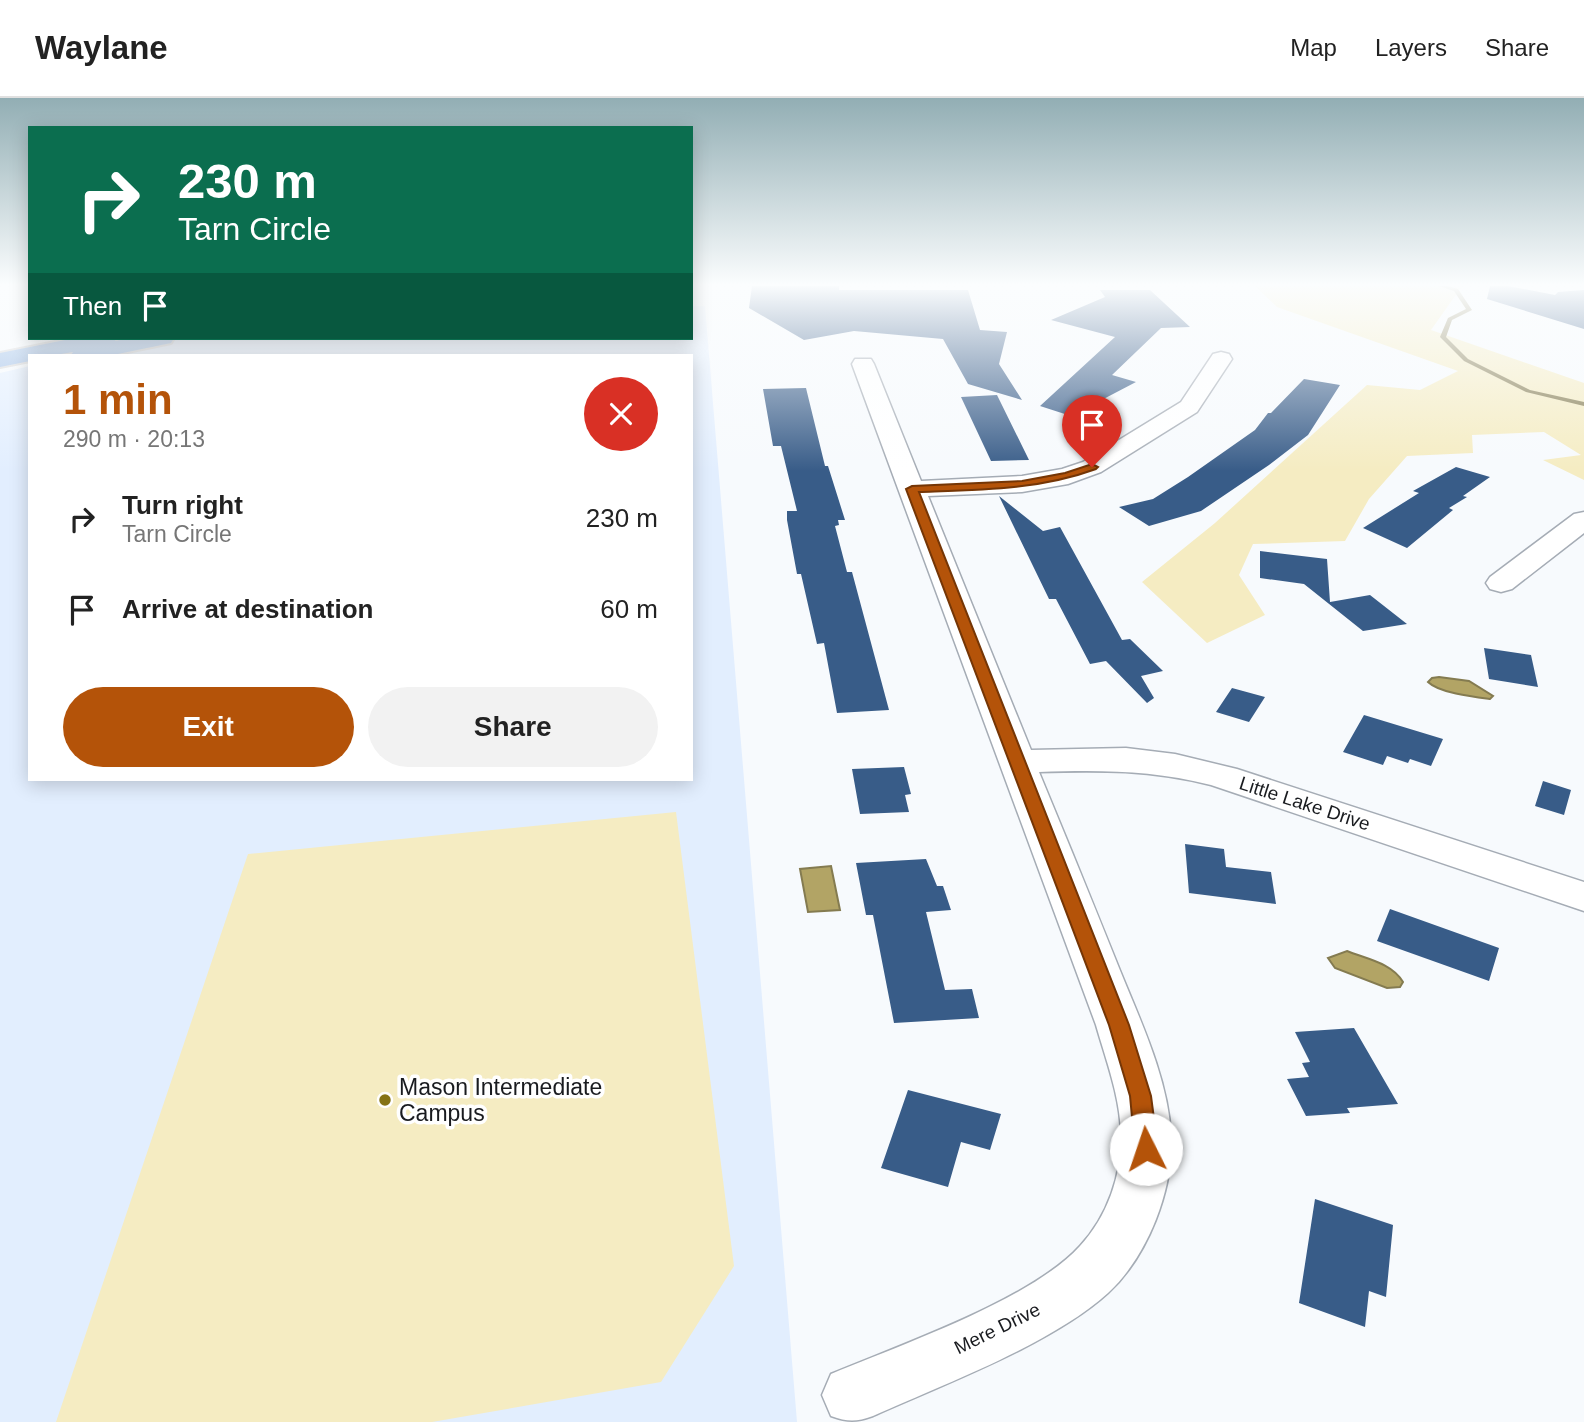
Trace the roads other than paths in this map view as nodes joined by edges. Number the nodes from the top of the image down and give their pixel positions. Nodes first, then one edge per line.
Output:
1 (59, 348) edge
2 (116, 348) edge
3 (28, 354) edge
4 (29, 354) edge
5 (87, 354) edge
6 (1222, 359) dead end
7 (0, 360) edge
8 (863, 364) dead end
9 (28, 366) edge
10 (0, 373) edge
11 (912, 489) junction
12 (1584, 520) edge
13 (1501, 583) dead end
14 (1016, 761) junction
15 (1584, 897) edge
16 (852, 1395) dead end

1 - 4 main road
2 - 5 main road
3 - 7 main road
6 - 11 street
8 - 11 street, Mere Drive
9 - 10 main road
11 - 14 street, Mere Drive
12 - 13 street
14 - 15 street, Little Lake Drive
14 - 16 street, Mere Drive

